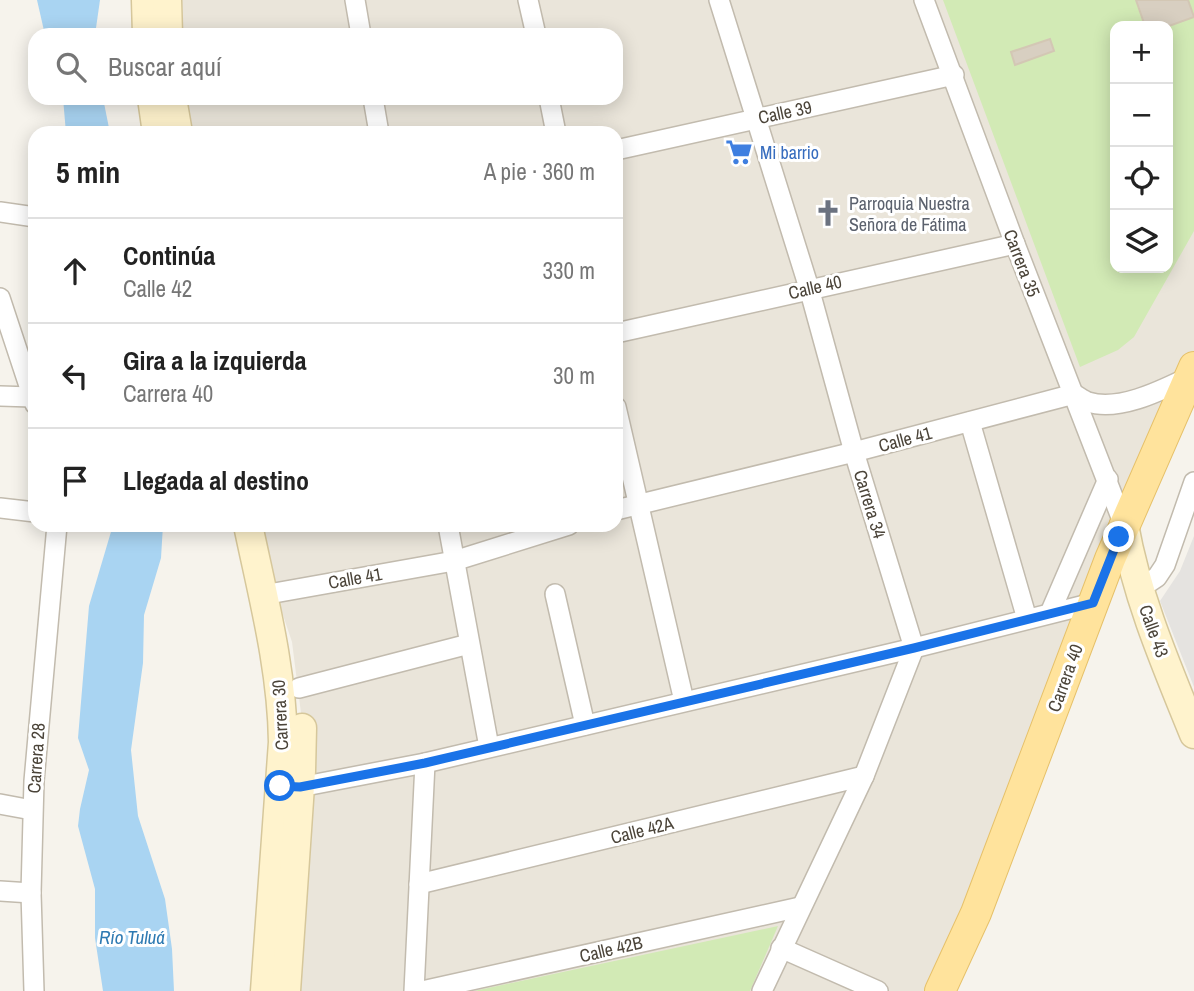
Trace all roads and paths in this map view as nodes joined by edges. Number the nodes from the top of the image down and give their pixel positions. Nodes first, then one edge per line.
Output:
1 (146, 0) edge
2 (167, 0) edge
3 (355, 0) edge
4 (528, 0) edge
5 (719, 0) edge
6 (924, 0) edge
7 (147, 28) edge
8 (168, 28) edge
9 (360, 28) edge
10 (534, 28) edge
11 (954, 75) junction
12 (153, 105) edge
13 (173, 105) edge
14 (374, 105) edge
15 (550, 105) edge
16 (757, 118) junction
17 (156, 126) edge
18 (177, 126) edge
19 (378, 126) edge
20 (555, 126) edge
21 (623, 148) edge
22 (0, 212) edge
23 (28, 217) edge
24 (1014, 244) junction
25 (809, 288) junction
26 (0, 298) edge
27 (623, 331) edge
28 (1192, 372) edge
29 (28, 385) edge
30 (1074, 394) junction
31 (0, 396) edge
32 (28, 400) edge
33 (970, 422) junction
34 (623, 437) edge
35 (855, 452) junction
36 (1108, 479) junction
37 (1194, 482) edge
38 (639, 505) junction
39 (0, 508) edge
40 (623, 508) edge
41 (28, 511) edge
42 (1124, 525) junction
43 (56, 532) edge
44 (250, 532) edge
45 (268, 532) edge
46 (449, 532) edge
47 (547, 532) edge
48 (454, 561) junction
49 (1139, 589) junction
50 (272, 593) junction
51 (555, 594) dead end
52 (1093, 603) junction
53 (1051, 613) junction
54 (1027, 619) junction
55 (469, 644) junction
56 (914, 648) junction
57 (299, 688) junction
58 (684, 701) junction
59 (585, 725) junction
60 (1194, 734) edge
61 (489, 747) junction
62 (425, 763) junction
63 (864, 776) junction
64 (290, 787) junction
65 (0, 804) edge
66 (33, 810) junction
67 (419, 884) junction
68 (0, 891) edge
69 (31, 893) junction
70 (800, 907) junction
71 (781, 948) junction
72 (34, 991) edge
73 (265, 991) edge
74 (286, 991) edge
75 (414, 991) edge
76 (422, 991) edge
77 (762, 991) edge
78 (878, 991) edge
79 (940, 991) edge

1 - 7 main road
2 - 8 main road
3 - 9 street
4 - 10 street
5 - 16 street, Carrera 34
6 - 11 street, Carrera 35
11 - 16 street, Calle 39
11 - 24 street, Carrera 35
12 - 17 main road
13 - 18 main road
14 - 19 street
15 - 20 street
16 - 21 street, Calle 39
16 - 25 street, Carrera 34
22 - 23 street
24 - 25 street, Calle 40
24 - 30 street, Carrera 35
25 - 27 street, Calle 40
25 - 35 street, Carrera 34
26 - 29 street
28 - 30 street
28 - 42 main road, Carrera 40
30 - 33 street, Calle 41
30 - 36 street, Carrera 35
31 - 32 street
33 - 35 street, Calle 41
33 - 54 street
34 - 38 street
35 - 38 street, Calle 41
35 - 56 street, Carrera 34
36 - 42 street, Carrera 35
36 - 53 street
37 - 49 street
38 - 40 street, Calle 41
38 - 58 street
39 - 41 street
42 - 49 main road, Calle 43
42 - 52 main road, Carrera 40
43 - 66 street, Carrera 28
44 - 50 main road, Carrera 30
45 - 50 main road, Carrera 30
46 - 48 street
47 - 48 street, Calle 41
48 - 50 street, Calle 41
48 - 55 street
49 - 60 main road, Calle 43
50 - 57 main road, Carrera 30
50 - 64 main road, Carrera 30
51 - 59 street
52 - 53 street
52 - 79 main road, Carrera 40
53 - 54 street
54 - 56 street
55 - 57 street
55 - 61 street
56 - 58 street
56 - 63 street
57 - 64 main road, Carrera 30
58 - 59 street
59 - 61 street
61 - 62 street
62 - 64 street
62 - 67 street
63 - 67 street, Calle 42A
63 - 70 street
64 - 73 main road, Carrera 30
64 - 74 main road, Carrera 30
65 - 66 street
66 - 69 street, Carrera 28
67 - 75 street
68 - 69 street
69 - 72 street, Carrera 28
70 - 71 street
70 - 76 street, Calle 42B
71 - 77 street
71 - 78 street

